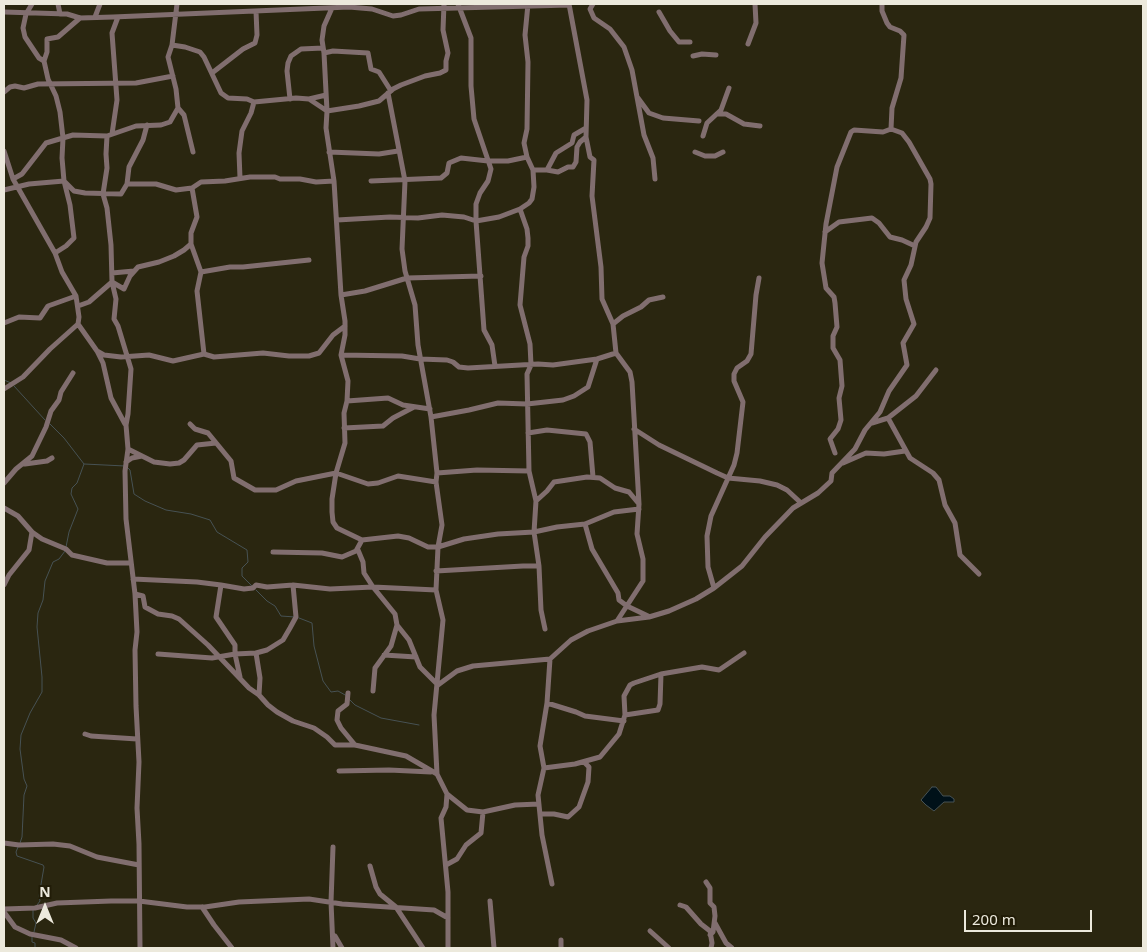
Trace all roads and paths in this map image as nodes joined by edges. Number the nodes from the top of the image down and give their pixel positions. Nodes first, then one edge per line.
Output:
1 (32, 4) edge
2 (58, 4) edge
3 (100, 4) edge
4 (177, 4) edge
5 (528, 4) edge
6 (569, 4) edge
7 (594, 4) edge
8 (755, 4) edge
9 (882, 4) edge
10 (444, 6) edge
11 (459, 6) edge
12 (332, 8) junction
13 (256, 11) junction
14 (4, 12) edge
15 (659, 12) dead end
16 (26, 14) junction
17 (60, 14) junction
18 (176, 16) junction
19 (95, 17) junction
20 (118, 17) junction
21 (80, 18) junction
22 (690, 42) dead end
23 (748, 44) dead end
24 (172, 45) junction
25 (323, 50) junction
26 (716, 55) dead end
27 (693, 56) dead end
28 (44, 62) junction
29 (212, 73) junction
30 (173, 76) junction
31 (50, 84) junction
32 (116, 85) junction
33 (729, 88) dead end
34 (4, 92) edge
35 (389, 92) junction
36 (326, 95) junction
37 (637, 97) junction
38 (290, 99) junction
39 (309, 99) junction
40 (254, 102) junction
41 (178, 108) junction
42 (326, 110) junction
43 (717, 114) junction
44 (699, 121) dead end
45 (148, 125) junction
46 (760, 126) dead end
47 (586, 128) junction
48 (891, 129) junction
49 (110, 135) junction
50 (703, 136) dead end
51 (63, 138) junction
52 (586, 138) junction
53 (4, 151) edge
54 (398, 151) junction
55 (192, 152) dead end
56 (329, 152) junction
57 (695, 152) dead end
58 (724, 152) dead end
59 (528, 157) junction
60 (488, 161) junction
61 (533, 170) junction
62 (547, 170) junction
63 (240, 178) junction
64 (13, 179) junction
65 (655, 179) dead end
66 (64, 181) junction
67 (334, 181) junction
68 (405, 181) junction
69 (371, 182) dead end
70 (127, 184) junction
71 (16, 186) junction
72 (192, 188) junction
73 (4, 190) edge
74 (103, 194) junction
75 (520, 209) junction
76 (403, 217) junction
77 (337, 220) junction
78 (476, 221) junction
79 (825, 232) junction
80 (191, 244) junction
81 (915, 246) junction
82 (55, 253) junction
83 (309, 260) dead end
84 (135, 271) junction
85 (202, 272) junction
86 (112, 273) junction
87 (481, 276) junction
88 (407, 278) junction
89 (759, 278) dead end
90 (112, 282) junction
91 (341, 295) junction
92 (76, 296) junction
93 (663, 298) dead end
94 (78, 306) junction
95 (4, 323) edge
96 (78, 324) junction
97 (613, 324) junction
98 (345, 326) junction
99 (97, 351) junction
100 (616, 353) junction
101 (204, 354) junction
102 (341, 355) junction
103 (126, 357) junction
104 (420, 359) junction
105 (597, 359) junction
106 (531, 365) junction
107 (495, 366) junction
108 (522, 366) junction
109 (936, 370) dead end
110 (73, 373) dead end
111 (527, 374) junction
112 (4, 388) edge
113 (347, 401) junction
114 (527, 404) junction
115 (414, 407) junction
116 (430, 409) junction
117 (431, 417) junction
118 (888, 418) junction
119 (190, 424) dead end
120 (869, 424) junction
121 (126, 425) junction
122 (344, 428) junction
123 (634, 428) junction
124 (528, 432) junction
125 (216, 443) junction
126 (128, 450) junction
127 (905, 451) junction
128 (835, 453) dead end
129 (142, 456) junction
130 (52, 458) dead end
131 (126, 462) junction
132 (22, 464) junction
133 (840, 464) junction
134 (528, 471) junction
135 (336, 473) junction
136 (437, 473) junction
137 (593, 477) junction
138 (728, 478) junction
139 (436, 482) junction
140 (4, 483) edge
141 (536, 501) junction
142 (800, 502) junction
143 (639, 507) junction
144 (4, 508) edge
145 (585, 524) junction
146 (32, 532) junction
147 (534, 532) junction
148 (362, 540) junction
149 (438, 547) junction
150 (358, 550) junction
151 (273, 552) dead end
152 (130, 563) junction
153 (539, 566) junction
154 (436, 571) junction
155 (979, 574) dead end
156 (133, 579) junction
157 (4, 585) edge
158 (292, 585) junction
159 (222, 586) junction
160 (373, 587) junction
161 (714, 588) junction
162 (436, 590) junction
163 (135, 594) junction
164 (627, 606) junction
165 (648, 617) junction
166 (617, 621) junction
167 (397, 625) junction
168 (544, 629) dead end
169 (744, 652) dead end
170 (256, 653) junction
171 (158, 654) dead end
172 (235, 654) junction
173 (384, 655) junction
174 (218, 657) junction
175 (416, 657) junction
176 (550, 659) junction
177 (662, 674) junction
178 (241, 679) junction
179 (438, 685) junction
180 (373, 691) dead end
181 (348, 693) dead end
182 (259, 695) junction
183 (547, 703) junction
184 (625, 718) junction
185 (84, 734) dead end
186 (137, 739) junction
187 (355, 745) junction
188 (584, 762) junction
189 (544, 768) junction
190 (339, 771) dead end
191 (431, 772) junction
192 (437, 774) junction
193 (447, 794) junction
194 (539, 804) junction
195 (483, 812) junction
196 (540, 814) junction
197 (4, 843) edge
198 (333, 847) dead end
199 (139, 865) junction
200 (446, 865) junction
201 (370, 866) dead end
202 (706, 882) dead end
203 (552, 884) dead end
204 (139, 901) junction
205 (490, 901) dead end
206 (331, 902) junction
207 (680, 905) dead end
208 (202, 907) junction
209 (396, 907) junction
210 (4, 910) edge
211 (448, 918) junction
212 (714, 923) junction
213 (650, 930) dead end
214 (334, 934) junction
215 (710, 935) junction
216 (561, 940) dead end
217 (76, 948) edge
218 (140, 948) edge
219 (232, 948) edge
220 (333, 948) edge
221 (342, 948) edge
222 (423, 948) edge
223 (448, 948) edge
224 (494, 948) edge
225 (561, 948) edge
226 (669, 948) edge
227 (711, 948) edge
228 (732, 948) edge

1 - 16 street
2 - 17 street
3 - 19 street
4 - 18 street
5 - 6 street
5 - 11 street
5 - 59 street
6 - 47 street
7 - 37 street
8 - 23 street
9 - 48 street
10 - 11 street
10 - 12 street
10 - 35 street
11 - 60 street
12 - 13 street
12 - 25 street
13 - 18 street
13 - 29 street
14 - 16 street
15 - 22 street
16 - 17 street
16 - 28 street
17 - 21 street
18 - 20 street
18 - 24 street
19 - 20 street
19 - 21 street
20 - 32 street
21 - 28 street
24 - 29 street
24 - 30 street
25 - 35 street
25 - 36 street
25 - 38 street
26 - 27 street
28 - 31 street
29 - 40 street
30 - 32 street
30 - 41 street
31 - 32 street
31 - 34 street
31 - 51 street
32 - 49 street
33 - 43 street
35 - 42 street
35 - 54 street
36 - 39 street
36 - 42 street
37 - 44 street
37 - 65 street
38 - 39 street
38 - 40 street
39 - 42 street
40 - 63 street
41 - 45 street
41 - 55 street
42 - 56 street
43 - 46 street
43 - 50 street
45 - 49 street
45 - 70 street
47 - 52 street
47 - 62 street
48 - 79 street
48 - 81 street
49 - 51 street
49 - 74 street
51 - 64 street
51 - 66 street
52 - 62 street
52 - 97 street
53 - 64 street
54 - 56 street
54 - 68 street
56 - 67 street
57 - 58 street
59 - 60 street
59 - 61 street
60 - 68 street
60 - 78 street
61 - 62 street
61 - 75 street
63 - 67 street
63 - 72 street
64 - 71 street
66 - 71 street
66 - 74 street
66 - 82 street
67 - 77 street
68 - 69 street
68 - 76 street
70 - 72 street
70 - 74 street
71 - 73 street
71 - 82 street
72 - 80 street
74 - 86 street
75 - 78 street
75 - 106 street
76 - 77 street
76 - 78 street
76 - 88 street
77 - 91 street
78 - 87 street
79 - 81 street
79 - 128 street
80 - 84 street
80 - 85 street
81 - 120 street
82 - 92 street
83 - 85 street
84 - 86 street
84 - 90 street
85 - 101 street
86 - 90 street
87 - 88 street
87 - 107 street
88 - 91 street
88 - 104 street
89 - 138 street
90 - 94 street
90 - 103 street
91 - 98 street
92 - 94 street
92 - 95 street
93 - 97 street
94 - 96 street
96 - 99 street
96 - 112 street
97 - 100 street
98 - 101 street
98 - 102 street
99 - 103 street
99 - 121 street
100 - 105 street
100 - 123 street
101 - 103 street
102 - 104 street
102 - 113 street
103 - 121 street
104 - 107 street
104 - 116 street
105 - 106 street
105 - 114 street
106 - 108 street
106 - 111 street
107 - 108 street
108 - 111 street
109 - 118 street
110 - 132 street
111 - 114 street
113 - 115 street
113 - 122 street
114 - 117 street
114 - 124 street
115 - 116 street
115 - 122 street
116 - 117 street
117 - 136 street
118 - 120 street
118 - 127 street
119 - 125 street
120 - 133 street
121 - 126 street
122 - 135 street
123 - 138 street
123 - 143 street
124 - 134 street
124 - 137 street
125 - 129 street
125 - 135 street
126 - 129 street
126 - 131 street
127 - 133 street
127 - 155 street
129 - 131 street
130 - 132 street
131 - 152 street
132 - 140 street
133 - 142 street
134 - 136 street
134 - 141 street
135 - 139 street
135 - 148 street
136 - 139 street
137 - 141 street
137 - 143 street
138 - 142 street
138 - 161 street
139 - 149 street
141 - 147 street
142 - 161 street
143 - 145 street
143 - 164 street
144 - 146 street
145 - 147 street
145 - 164 street
146 - 152 street
146 - 157 street
147 - 149 street
147 - 153 street
148 - 149 street
148 - 150 street
149 - 154 street
150 - 151 street
150 - 160 street
152 - 156 street
153 - 154 street
153 - 168 street
154 - 162 street
156 - 159 street
156 - 163 street
158 - 159 street
158 - 160 street
158 - 170 street
159 - 172 street
160 - 162 street
160 - 167 street
161 - 165 street
162 - 179 street
163 - 174 street
163 - 186 street
164 - 165 street
164 - 166 street
165 - 166 street
166 - 176 street
167 - 173 street
167 - 175 street
169 - 177 street
170 - 172 street
170 - 182 street
171 - 174 street
172 - 174 street
172 - 178 street
173 - 175 street
173 - 180 street
174 - 178 street
175 - 179 street
176 - 179 street
176 - 183 street
177 - 184 street
177 - 184 street
178 - 182 street
179 - 192 street
181 - 187 street
182 - 187 street
183 - 184 street
183 - 189 street
184 - 188 street
185 - 186 street
186 - 199 street
187 - 191 street
188 - 189 street
188 - 196 street
189 - 194 street
190 - 191 street
191 - 192 street
192 - 193 street
193 - 195 street
193 - 200 street
194 - 195 street
194 - 196 street
195 - 200 street
196 - 203 street
197 - 199 street
198 - 206 street
199 - 204 street
200 - 211 street
201 - 209 street
202 - 212 street
204 - 208 street
204 - 210 street
204 - 218 street
205 - 224 street
206 - 208 street
206 - 209 street
206 - 214 street
207 - 215 street
208 - 219 street
209 - 211 street
209 - 222 street
210 - 217 street
211 - 223 street
212 - 215 street
212 - 228 street
213 - 226 street
214 - 220 street
214 - 221 street
215 - 227 street
216 - 225 street

